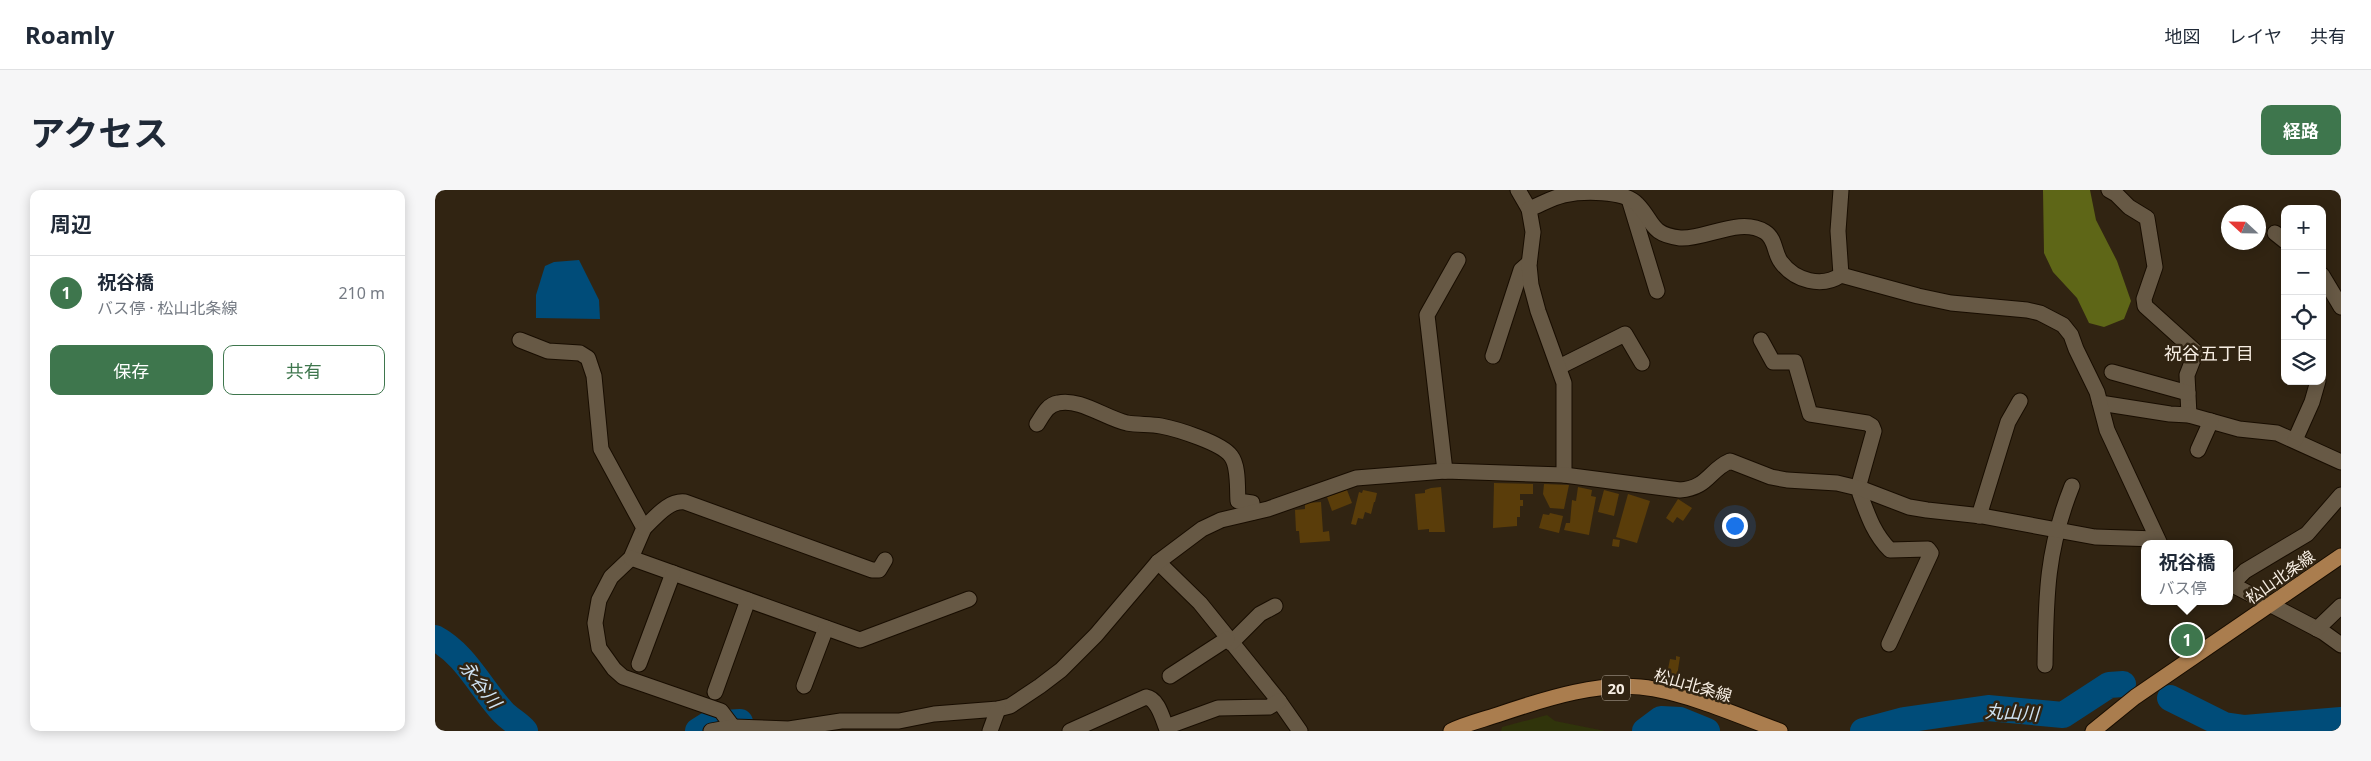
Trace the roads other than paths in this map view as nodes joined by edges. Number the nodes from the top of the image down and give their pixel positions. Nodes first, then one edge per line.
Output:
1 (1518, 190) edge
2 (1841, 190) edge
3 (2109, 190) edge
4 (1627, 195) edge
5 (1529, 209) junction
6 (1458, 260) dead end
7 (1529, 263) junction
8 (1841, 275) junction
9 (2326, 282) edge
10 (1657, 291) dead end
11 (2341, 307) edge
12 (520, 340) dead end
13 (1761, 340) dead end
14 (1493, 356) dead end
15 (1642, 363) dead end
16 (1559, 367) junction
17 (2112, 372) dead end
18 (2317, 385) edge
19 (2188, 393) junction
20 (2020, 401) dead end
21 (2100, 403) junction
22 (2189, 415) junction
23 (2211, 421) junction
24 (1037, 424) dead end
25 (2295, 440) junction
26 (2199, 450) dead end
27 (2341, 462) edge
28 (1445, 471) junction
29 (1564, 475) junction
30 (2071, 486) dead end
31 (1860, 489) junction
32 (2341, 495) edge
33 (1253, 512) junction
34 (1979, 516) junction
35 (644, 528) junction
36 (2055, 531) junction
37 (2158, 540) edge
38 (2141, 541) edge
39 (2341, 556) edge
40 (631, 558) junction
41 (885, 560) dead end
42 (1158, 562) junction
43 (673, 573) junction
44 (2233, 582) edge
45 (2233, 585) edge
46 (969, 599) dead end
47 (748, 600) junction
48 (2272, 605) junction
49 (1275, 606) dead end
50 (2341, 606) edge
51 (825, 628) junction
52 (2317, 629) junction
53 (1229, 641) junction
54 (1889, 644) dead end
55 (2341, 645) edge
56 (639, 664) dead end
57 (2045, 666) dead end
58 (1170, 676) dead end
59 (804, 686) dead end
60 (715, 692) dead end
61 (1279, 701) junction
62 (998, 709) junction
63 (733, 727) junction
64 (711, 731) edge
65 (990, 731) edge
66 (1070, 731) edge
67 (1300, 731) edge
68 (1451, 731) edge
69 (1780, 731) edge
70 (2093, 731) edge

1 - 5 street
2 - 8 street
3 - 19 street
4 - 5 street
4 - 8 street
4 - 10 street
5 - 7 street
6 - 28 street
7 - 14 street
7 - 16 street
8 - 21 street
9 - 11 street
12 - 35 street
13 - 31 street
15 - 16 street
16 - 29 street
17 - 19 street
18 - 25 street
19 - 22 street
20 - 34 street
21 - 22 street
21 - 37 street
22 - 23 street
23 - 25 street
23 - 26 street
24 - 33 street
25 - 27 street
28 - 29 street
28 - 33 street
29 - 31 street
30 - 36 street
31 - 34 street
31 - 54 street
32 - 44 street
33 - 42 street
34 - 36 street
35 - 40 street
35 - 41 street
36 - 38 street
36 - 57 street
39 - 48 main road, 松山北条線
40 - 43 street
40 - 63 street
42 - 53 street
42 - 62 street
43 - 47 street
43 - 56 street
45 - 48 street
46 - 51 street
47 - 51 street
47 - 60 street
48 - 52 street
48 - 70 main road, 松山北条線
49 - 53 street
50 - 52 street
51 - 59 street
52 - 55 street
53 - 58 street
53 - 61 street
61 - 66 street
61 - 67 street
62 - 63 street
62 - 65 street
63 - 64 street
68 - 69 main road, 松山北条線 / 20

